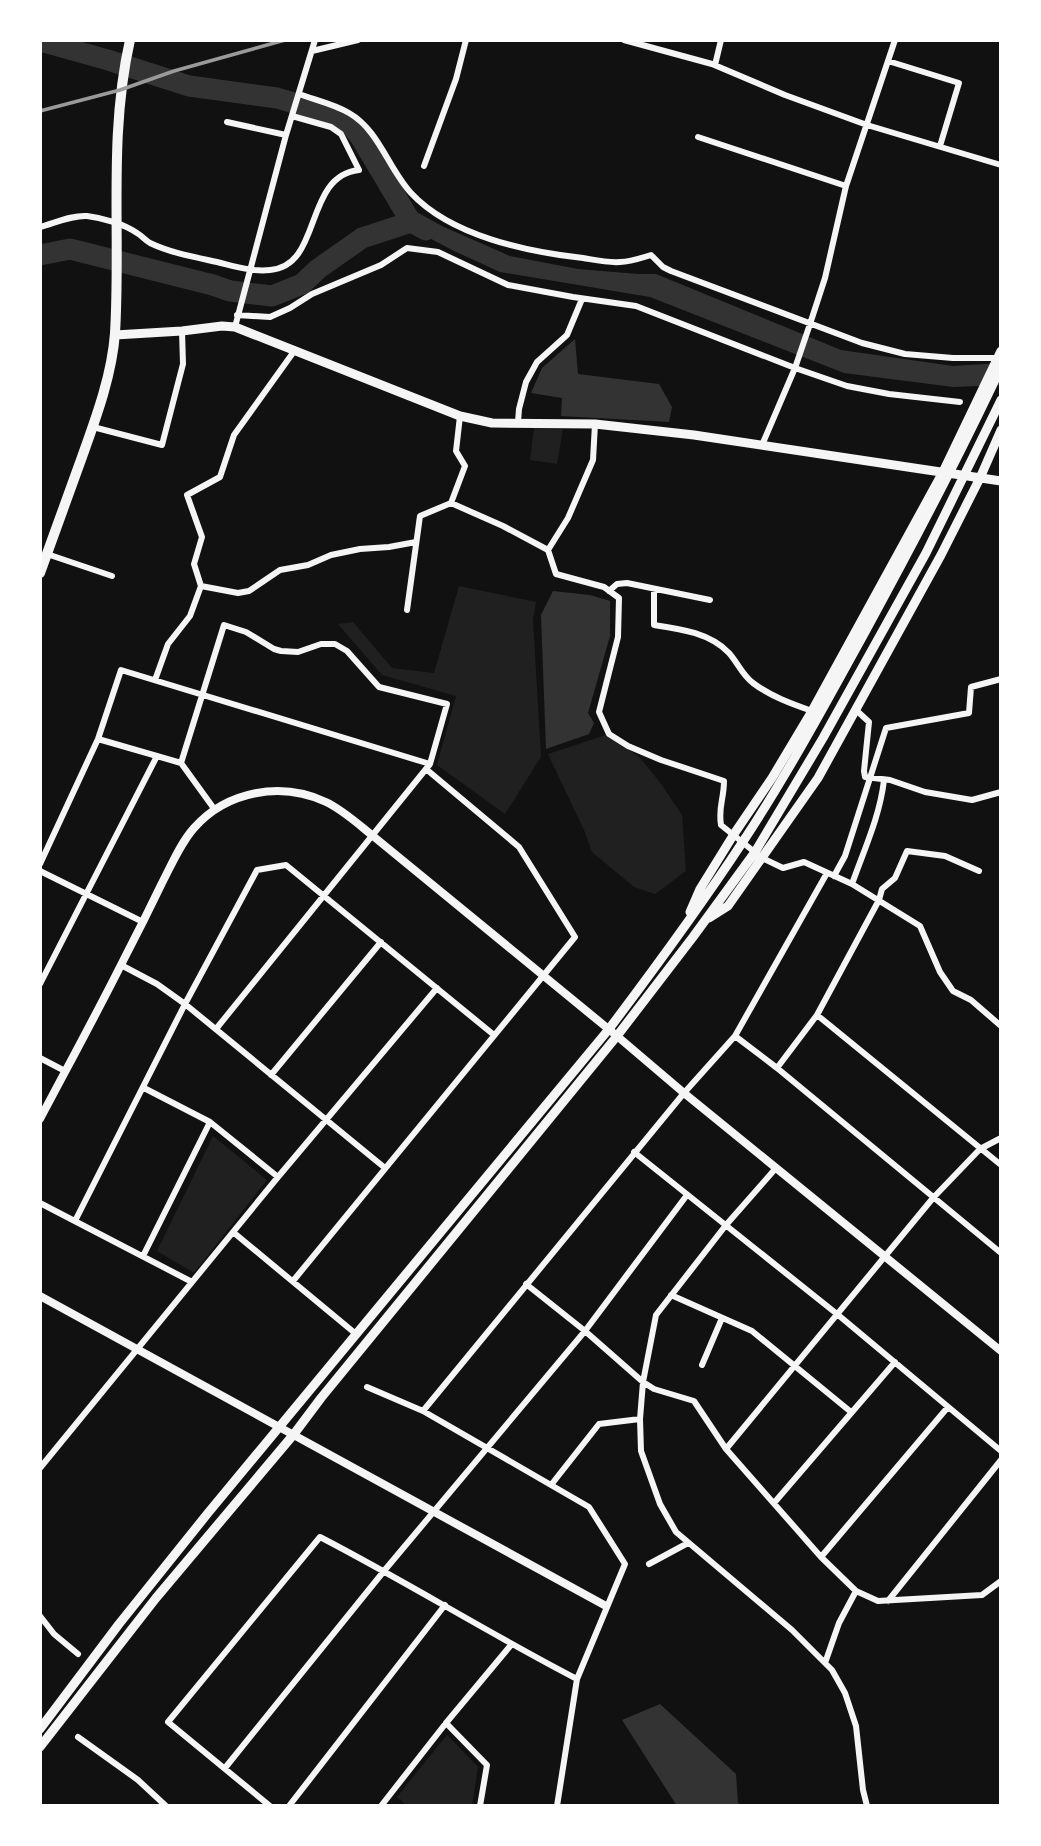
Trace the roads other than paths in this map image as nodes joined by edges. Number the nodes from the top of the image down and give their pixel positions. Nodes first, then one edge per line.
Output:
1 (130, 40) edge
2 (315, 40) edge
3 (358, 40) edge
4 (466, 40) edge
5 (624, 40) edge
6 (721, 40) edge
7 (895, 40) edge
8 (312, 51) junction
9 (888, 61) junction
10 (715, 65) junction
11 (299, 94) junction
12 (292, 116) junction
13 (227, 122) dead end
14 (867, 125) junction
15 (286, 135) junction
16 (698, 137) dead end
17 (940, 146) junction
18 (1001, 165) edge
19 (424, 166) dead end
20 (846, 186) junction
21 (40, 227) edge
22 (116, 227) junction
23 (250, 270) junction
24 (582, 299) junction
25 (237, 315) junction
26 (810, 324) junction
27 (235, 327) junction
28 (182, 331) junction
29 (115, 335) junction
30 (295, 350) junction
31 (1000, 359) edge
32 (795, 368) junction
33 (1001, 400) edge
34 (960, 402) dead end
35 (460, 416) junction
36 (518, 422) junction
37 (595, 424) junction
38 (93, 427) junction
39 (1001, 430) edge
40 (762, 445) junction
41 (943, 472) junction
42 (980, 478) junction
43 (1001, 481) edge
44 (451, 503) junction
45 (416, 542) junction
46 (548, 550) junction
47 (47, 554) junction
48 (40, 573) edge
49 (112, 576) dead end
50 (201, 586) junction
51 (654, 589) junction
52 (609, 591) junction
53 (710, 600) dead end
54 (407, 610) dead end
55 (1001, 679) edge
56 (155, 680) junction
57 (202, 695) junction
58 (856, 710) junction
59 (812, 711) junction
60 (98, 739) junction
61 (157, 756) junction
62 (181, 763) junction
63 (428, 766) junction
64 (870, 779) junction
65 (884, 780) junction
66 (1001, 792) edge
67 (215, 810) junction
68 (734, 834) junction
69 (373, 836) junction
70 (742, 843) junction
71 (759, 855) junction
72 (40, 864) edge
73 (979, 871) dead end
74 (40, 872) edge
75 (827, 873) junction
76 (834, 876) junction
77 (852, 884) junction
78 (86, 894) junction
79 (325, 895) junction
80 (879, 900) junction
81 (143, 922) junction
82 (684, 926) junction
83 (381, 942) junction
84 (121, 965) junction
85 (543, 976) junction
86 (40, 984) edge
87 (437, 988) junction
88 (186, 1004) junction
89 (817, 1015) junction
90 (1001, 1026) edge
91 (216, 1029) junction
92 (609, 1029) junction
93 (494, 1035) junction
94 (617, 1035) junction
95 (735, 1036) junction
96 (40, 1058) edge
97 (777, 1068) junction
98 (65, 1071) junction
99 (271, 1075) junction
100 (144, 1088) junction
101 (684, 1093) junction
102 (40, 1119) edge
103 (327, 1119) junction
104 (210, 1122) junction
105 (1001, 1138) edge
106 (980, 1149) junction
107 (634, 1152) junction
108 (1001, 1166) edge
109 (385, 1168) junction
110 (776, 1168) junction
111 (278, 1177) junction
112 (687, 1195) junction
113 (933, 1198) junction
114 (40, 1203) edge
115 (75, 1221) junction
116 (726, 1225) junction
117 (233, 1232) junction
118 (1001, 1253) edge
119 (143, 1256) junction
120 (884, 1256) junction
121 (293, 1281) junction
122 (192, 1282) junction
123 (526, 1284) junction
124 (671, 1295) junction
125 (40, 1296) edge
126 (837, 1314) junction
127 (722, 1318) junction
128 (585, 1331) junction
129 (356, 1334) junction
130 (139, 1349) junction
131 (1001, 1352) edge
132 (894, 1362) junction
133 (702, 1365) dead end
134 (795, 1366) junction
135 (643, 1382) junction
136 (367, 1387) dead end
137 (948, 1407) junction
138 (422, 1411) junction
139 (851, 1412) junction
140 (640, 1419) junction
141 (280, 1426) junction
142 (294, 1434) junction
143 (487, 1448) junction
144 (726, 1449) junction
145 (1001, 1451) edge
146 (1001, 1460) edge
147 (40, 1468) edge
148 (551, 1485) junction
149 (774, 1503) junction
150 (435, 1512) junction
151 (688, 1543) junction
152 (821, 1557) junction
153 (649, 1564) dead end
154 (384, 1571) junction
155 (1001, 1581) edge
156 (856, 1591) junction
157 (888, 1601) junction
158 (445, 1605) junction
159 (606, 1606) junction
160 (40, 1616) edge
161 (511, 1645) junction
162 (78, 1654) dead end
163 (825, 1663) junction
164 (577, 1679) junction
165 (446, 1723) junction
166 (40, 1729) edge
167 (78, 1737) dead end
168 (40, 1747) edge
169 (225, 1768) junction
170 (387, 1799) junction
171 (166, 1806) edge
172 (270, 1806) edge
173 (289, 1806) edge
174 (381, 1806) edge
175 (394, 1806) edge
176 (480, 1806) edge
177 (557, 1806) edge
178 (867, 1806) edge

1 - 22 highway
2 - 8 street
3 - 8 street
4 - 19 street
5 - 10 street
6 - 10 street
7 - 9 street
8 - 11 street
9 - 14 street
9 - 17 street
10 - 14 street
11 - 12 street
11 - 26 street
12 - 15 street
12 - 23 street
13 - 15 street
14 - 17 street
14 - 20 street
15 - 23 street
16 - 20 street
17 - 18 street
20 - 26 street
21 - 22 street
22 - 23 street
22 - 29 highway
23 - 25 street
24 - 25 street
24 - 32 street
24 - 36 street
25 - 27 street
26 - 31 street
26 - 32 street
27 - 28 main road
27 - 30 main road
28 - 29 main road
28 - 38 street
29 - 38 highway
30 - 35 main road
30 - 50 street
31 - 41 main road
31 - 70 main road
32 - 34 street
32 - 40 street
33 - 71 main road
35 - 36 main road
35 - 44 street
36 - 37 main road
37 - 40 main road
37 - 46 street
38 - 47 highway
39 - 42 main road
40 - 41 main road
41 - 42 main road
41 - 59 main road
42 - 43 main road
42 - 58 main road
44 - 45 street
44 - 46 street
45 - 50 street
45 - 54 street
46 - 52 street
47 - 48 highway
47 - 49 street
50 - 56 street
51 - 52 street
51 - 53 street
51 - 59 street
52 - 68 street
55 - 64 street
56 - 57 street
56 - 60 street
57 - 62 street
57 - 63 street
57 - 63 street
58 - 64 street
58 - 71 main road
59 - 68 main road
60 - 61 street
60 - 72 street
61 - 62 street
61 - 78 street
62 - 67 street
63 - 69 street
63 - 85 street
64 - 65 street
64 - 76 street
65 - 66 street
65 - 77 street
67 - 69 street
67 - 81 street
68 - 70 street
68 - 82 main road
69 - 79 street
69 - 85 street
70 - 71 street
70 - 82 main road
71 - 75 street
71 - 94 main road
73 - 80 street
74 - 78 street
75 - 76 street
75 - 95 street
76 - 77 street
77 - 80 street
78 - 81 street
78 - 86 street
79 - 83 street
79 - 88 street
79 - 91 street
80 - 89 street
80 - 90 street
81 - 84 street
82 - 92 main road
83 - 87 street
83 - 99 street
84 - 88 street
84 - 98 street
85 - 92 street
85 - 93 street
87 - 93 street
87 - 103 street
88 - 91 street
88 - 100 street
89 - 97 street
89 - 106 street
91 - 99 street
92 - 94 street
92 - 129 main road
93 - 109 street
94 - 101 street
94 - 142 main road
95 - 97 street
95 - 101 street
96 - 98 street
97 - 113 street
98 - 102 street
99 - 103 street
100 - 104 street
100 - 115 street
101 - 107 street
101 - 110 street
103 - 109 street
103 - 111 street
104 - 111 street
104 - 119 street
105 - 106 street
106 - 108 street
106 - 113 street
107 - 112 street
107 - 123 street
109 - 121 street
110 - 116 street
110 - 120 street
111 - 117 street
112 - 116 street
112 - 128 street
113 - 118 street
113 - 120 street
114 - 115 street
115 - 119 street
116 - 124 street
116 - 126 street
117 - 121 street
117 - 122 street
119 - 122 street
120 - 126 street
120 - 131 street
121 - 129 street
122 - 130 street
123 - 128 street
123 - 138 street
124 - 127 street
124 - 135 street
125 - 130 street
126 - 132 street
126 - 134 street
127 - 133 street
127 - 134 street
128 - 135 street
128 - 143 street
129 - 141 main road
130 - 141 street
130 - 147 street
132 - 137 street
132 - 139 street
134 - 139 street
134 - 144 street
135 - 140 street
135 - 144 street
136 - 138 street
137 - 145 street
137 - 152 street
138 - 143 street
139 - 149 street
140 - 148 street
140 - 151 street
141 - 142 street
141 - 166 main road
142 - 150 street
142 - 168 main road
143 - 148 street
143 - 150 street
144 - 149 street
146 - 157 street
148 - 159 street
149 - 152 street
150 - 154 street
150 - 159 street
151 - 153 street
151 - 163 street
152 - 156 street
154 - 158 street
154 - 169 street
154 - 169 street
155 - 157 street
156 - 157 street
156 - 163 street
158 - 161 street
158 - 173 street
159 - 164 street
160 - 162 street
161 - 164 street
161 - 165 street
163 - 178 street
164 - 177 street
165 - 170 street
165 - 176 street
167 - 171 street
169 - 172 street
170 - 174 street
170 - 175 street

